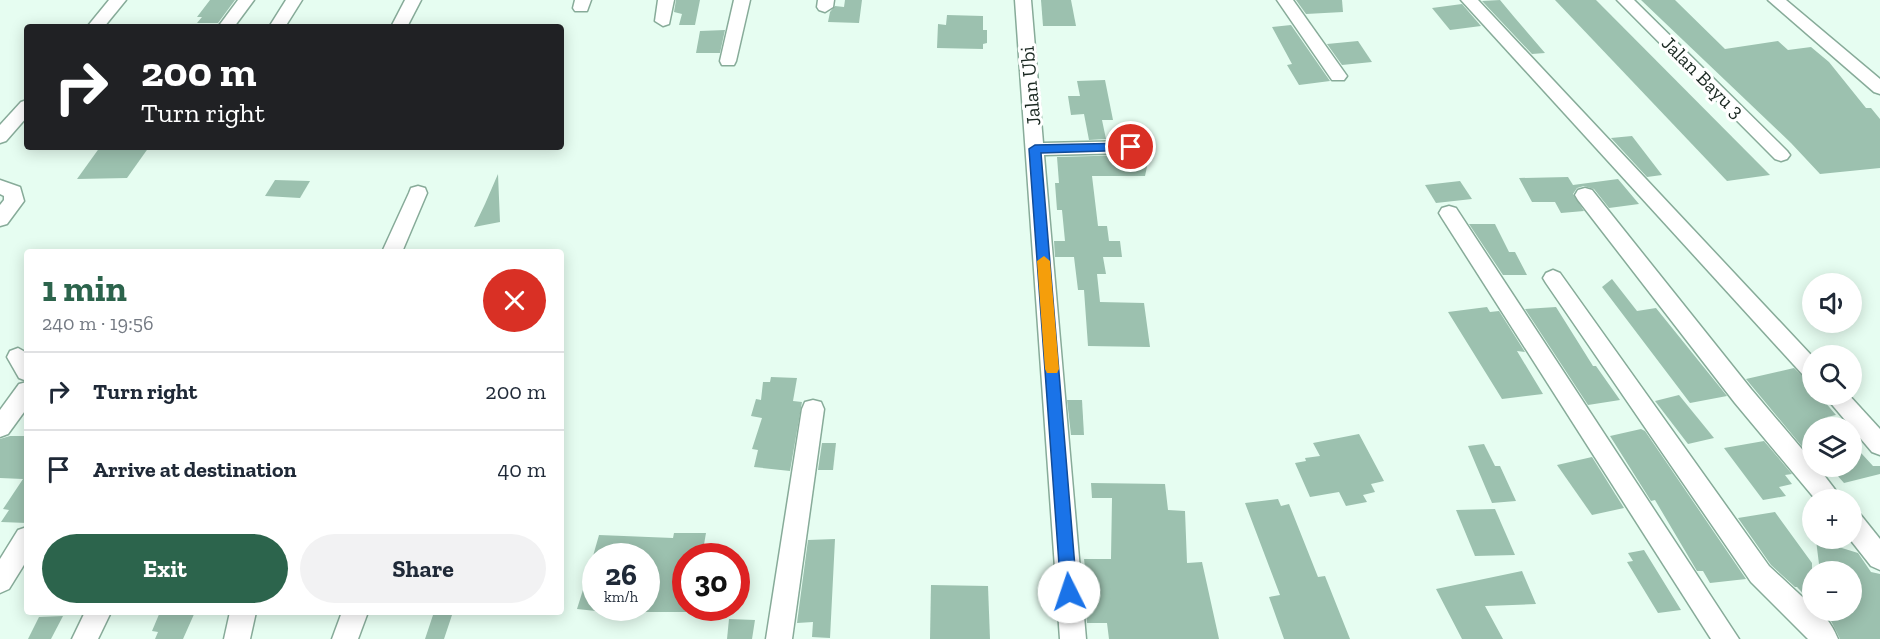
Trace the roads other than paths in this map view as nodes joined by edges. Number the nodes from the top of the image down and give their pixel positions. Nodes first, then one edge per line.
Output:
1 (118, 0) edge
2 (246, 0) edge
3 (294, 0) edge
4 (413, 0) edge
5 (666, 0) edge
6 (742, 0) edge
7 (1023, 0) edge
8 (1285, 0) edge
9 (1469, 0) edge
10 (1625, 0) edge
11 (1776, 0) edge
12 (663, 21) dead end
13 (98, 24) edge
14 (228, 24) edge
15 (279, 24) edge
16 (401, 24) edge
17 (728, 62) dead end
18 (1338, 76) dead end
19 (1880, 88) edge
20 (23, 114) edge
21 (0, 137) edge
22 (1131, 147) dead end
23 (1035, 149) junction
24 (1781, 155) dead end
25 (0, 187) edge
26 (418, 193) dead end
27 (1585, 195) dead end
28 (1449, 213) dead end
29 (0, 219) edge
30 (393, 249) edge
31 (1553, 278) dead end
32 (1802, 359) edge
33 (24, 395) edge
34 (1844, 405) edge
35 (813, 409) dead end
36 (0, 428) edge
37 (1880, 445) edge
38 (1822, 489) edge
39 (1862, 536) edge
40 (24, 543) edge
41 (1880, 558) edge
42 (0, 581) edge
43 (97, 615) edge
44 (242, 615) edge
45 (354, 615) edge
46 (85, 639) edge
47 (237, 639) edge
48 (345, 639) edge
49 (780, 639) edge
50 (1073, 639) edge
51 (1726, 639) edge
52 (1825, 639) edge

1 - 13 street
2 - 14 street
3 - 15 street
4 - 16 street
5 - 12 street
6 - 17 street
7 - 23 street, Jalan Ubi
8 - 18 street
9 - 32 street
10 - 24 street, Jalan Bayu 3
11 - 19 street
20 - 21 street
22 - 23 street
23 - 50 street, Jalan Ubi
25 - 29 street
26 - 30 street
27 - 38 street
28 - 51 street
31 - 52 street
33 - 36 street
34 - 37 street
35 - 49 street
39 - 41 street
40 - 42 street
43 - 46 street
44 - 47 street
45 - 48 street

